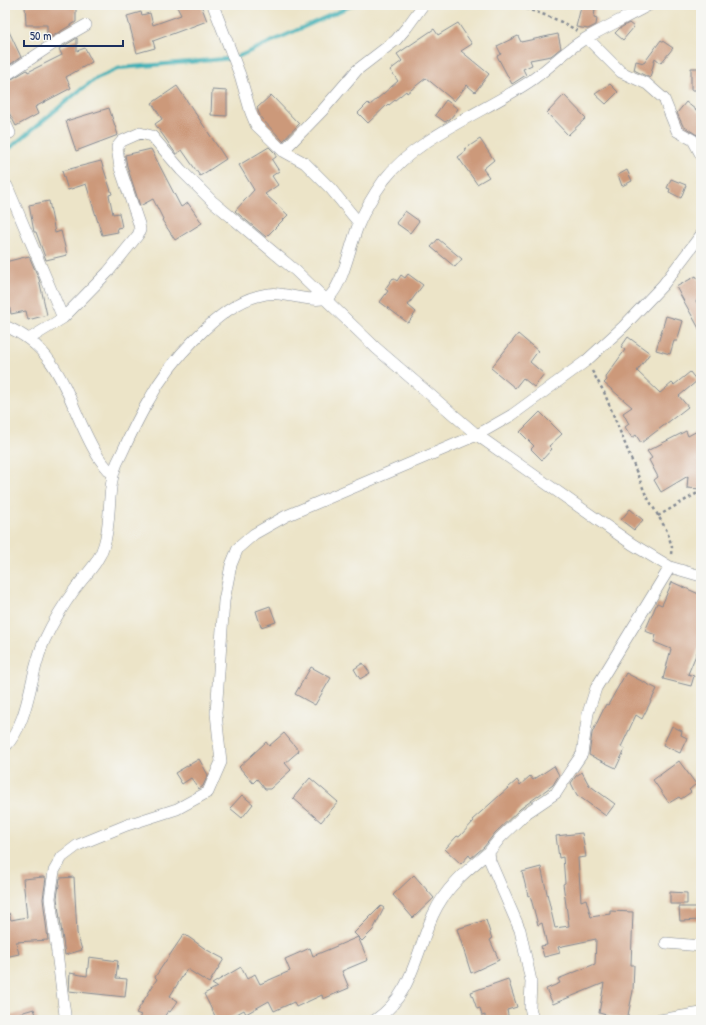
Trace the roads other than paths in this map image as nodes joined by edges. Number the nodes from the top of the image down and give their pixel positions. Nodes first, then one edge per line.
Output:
1 (213, 5) edge
2 (422, 5) edge
3 (649, 5) edge
4 (86, 25) dead end
5 (587, 38) junction
6 (5, 76) edge
7 (5, 122) edge
8 (10, 133) dead end
9 (283, 151) junction
10 (701, 155) edge
11 (7, 186) dead end
12 (359, 223) junction
13 (701, 235) edge
14 (327, 299) junction
15 (63, 318) junction
16 (5, 326) edge
17 (28, 339) junction
18 (477, 435) junction
19 (113, 474) junction
20 (670, 567) junction
21 (701, 576) edge
22 (5, 747) edge
23 (489, 852) junction
24 (666, 943) dead end
25 (701, 946) edge
26 (701, 1013) edge
27 (64, 1020) edge
28 (375, 1020) edge
29 (533, 1020) edge
30 (660, 1020) edge

1 - 9 street
2 - 9 street
3 - 5 street
4 - 6 street
5 - 10 street
5 - 12 street
7 - 8 street
9 - 12 street
11 - 15 street
12 - 14 street
13 - 18 street
14 - 15 street
14 - 18 street
14 - 19 street
15 - 17 street
16 - 17 street
17 - 19 street
18 - 20 street
18 - 27 street
19 - 22 street
20 - 21 street
20 - 23 street
23 - 28 street
23 - 29 street
24 - 25 street
26 - 30 street

